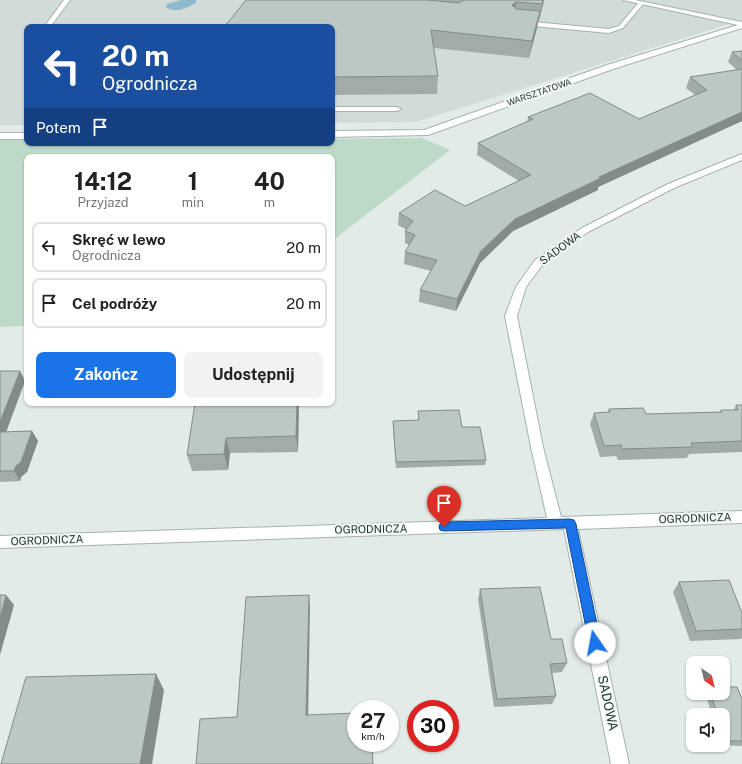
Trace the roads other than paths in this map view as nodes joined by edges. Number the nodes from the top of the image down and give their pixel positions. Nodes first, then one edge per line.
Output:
1 (67, 0) edge
2 (626, 0) edge
3 (641, 3) junction
4 (514, 22) edge
5 (49, 24) edge
6 (742, 25) edge
7 (335, 109) edge
8 (397, 109) dead end
9 (335, 134) edge
10 (0, 136) edge
11 (24, 136) edge
12 (742, 157) edge
13 (742, 517) edge
14 (563, 524) junction
15 (0, 542) edge
16 (620, 764) edge

1 - 5 street
2 - 3 street
3 - 4 street
3 - 6 street
6 - 9 street, WARSZTATOWA
7 - 8 street
10 - 11 street
12 - 14 street, SADOWA
13 - 14 street, OGRODNICZA
14 - 15 street, OGRODNICZA
14 - 16 street, SADOWA

